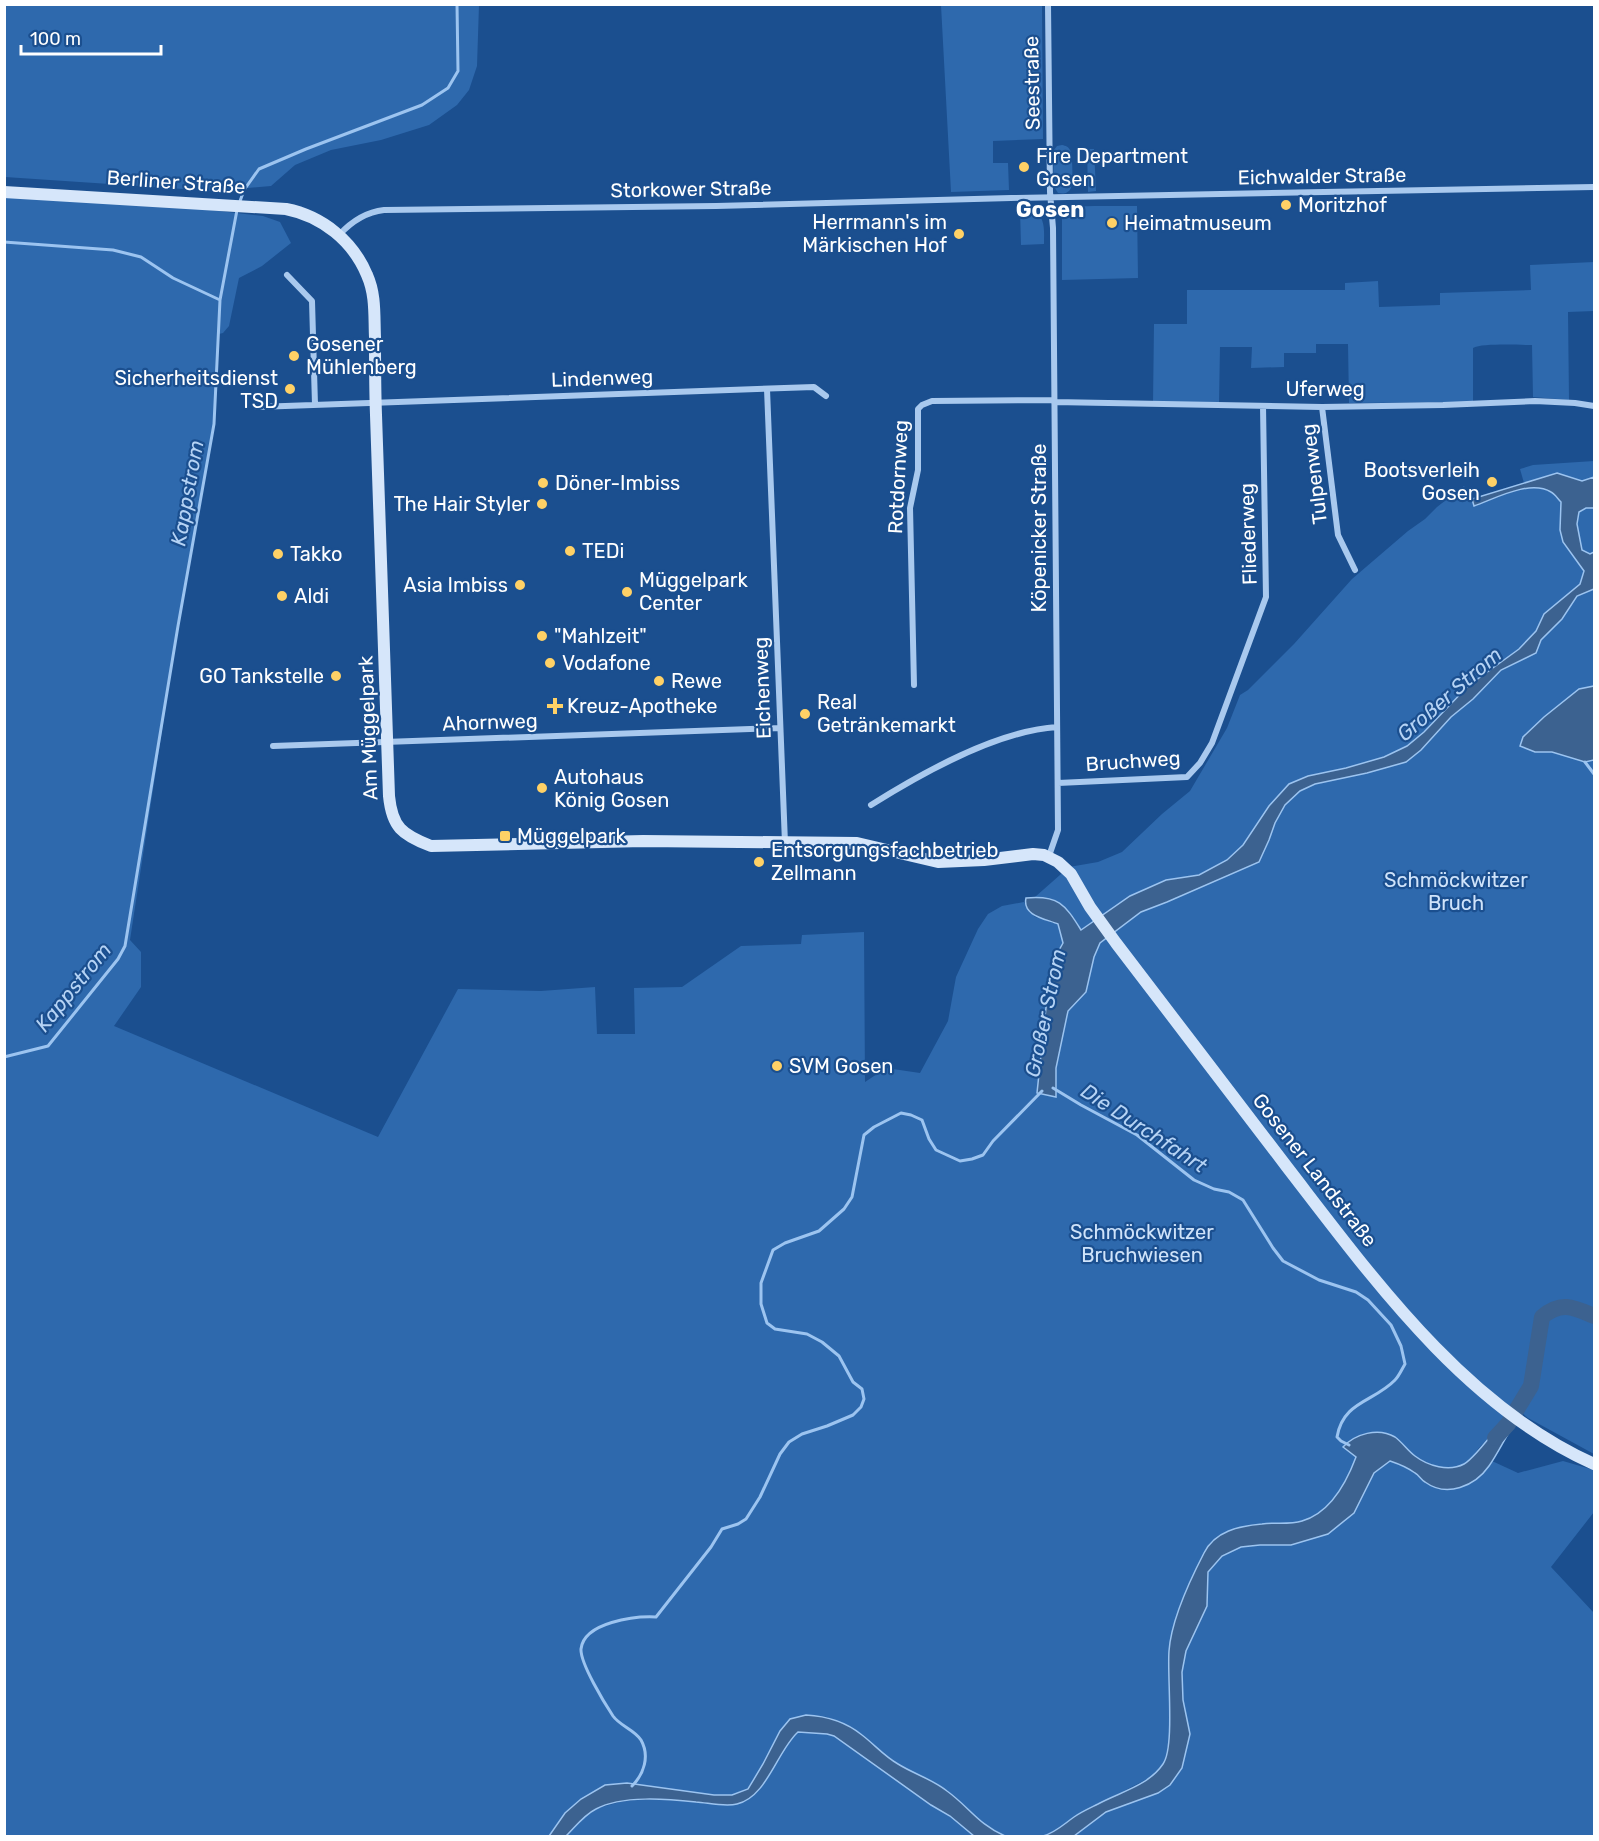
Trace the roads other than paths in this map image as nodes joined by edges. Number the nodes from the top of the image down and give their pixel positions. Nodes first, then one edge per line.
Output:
1 (1048, 4) edge
2 (1594, 187) edge
3 (4, 192) edge
4 (1051, 198) junction
5 (339, 235) junction
6 (287, 275) dead end
7 (767, 388) junction
8 (826, 396) dead end
9 (1054, 401) junction
10 (376, 404) junction
11 (315, 405) junction
12 (1263, 406) junction
13 (1594, 406) edge
14 (257, 407) dead end
15 (1322, 407) junction
16 (1355, 570) dead end
17 (914, 685) dead end
18 (1231, 692) joint
19 (1057, 727) junction
20 (780, 728) junction
21 (387, 742) junction
22 (273, 746) dead end
23 (1058, 783) junction
24 (871, 805) dead end
25 (785, 843) junction
26 (1049, 856) junction
27 (1594, 1464) edge

1 - 4 street, Seestraße
2 - 4 street, Eichwalder Straße
3 - 5 main road, Berliner Straße
4 - 5 street, Storkower Straße
4 - 9 street, Köpenicker Straße
5 - 10 main road, Am Müggelpark
6 - 11 street
7 - 8 street, Lindenweg
7 - 10 street, Lindenweg
7 - 20 street, Eichenweg
9 - 12 street, Uferweg
9 - 17 street, Rotdornweg
9 - 19 street, Köpenicker Straße
10 - 11 street, Lindenweg
10 - 21 main road, Am Müggelpark
11 - 14 street, Lindenweg
12 - 15 street, Uferweg
12 - 18 street, Fliederweg
13 - 15 street, Uferweg
15 - 16 street, Tulpenweg
18 - 23 street, Bruchweg
19 - 23 street, Köpenicker Straße
19 - 24 street
20 - 21 street, Ahornweg
20 - 25 street, Eichenweg
21 - 22 street, Ahornweg
21 - 25 main road, Am Müggelpark
23 - 26 street, Köpenicker Straße
25 - 26 main road, Am Müggelpark
26 - 27 main road, Gosener Landstraße

